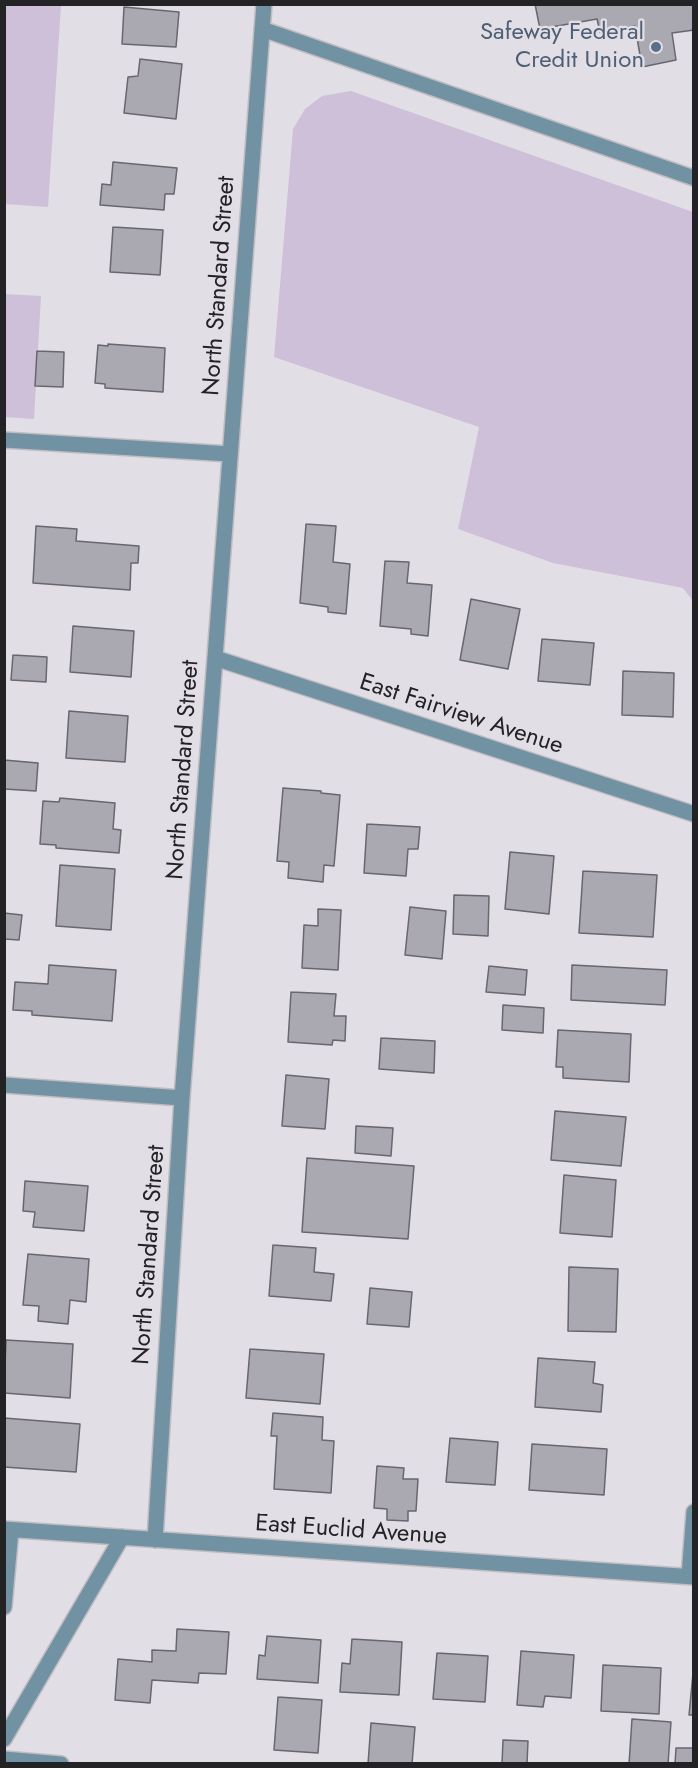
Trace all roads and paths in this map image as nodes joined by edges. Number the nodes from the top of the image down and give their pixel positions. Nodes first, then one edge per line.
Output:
1 (264, 4) edge
2 (262, 29) junction
3 (693, 178) edge
4 (4, 440) edge
5 (230, 454) junction
6 (216, 658) junction
7 (693, 814) edge
8 (4, 1085) edge
9 (182, 1098) junction
10 (693, 1512) edge
11 (8, 1529) edge
12 (122, 1538) junction
13 (155, 1540) junction
14 (691, 1577) edge
15 (4, 1607) edge
16 (4, 1739) edge
17 (4, 1760) edge
18 (61, 1764) edge

1 - 2 street, North Standard Street
2 - 3 street
2 - 5 street, North Standard Street
4 - 5 street
5 - 6 street, North Standard Street
6 - 7 street, East Fairview Avenue
6 - 9 street, North Standard Street
8 - 9 street
9 - 13 street, North Standard Street
10 - 14 street
11 - 12 street, East Euclid Avenue
11 - 15 street
12 - 13 street, East Euclid Avenue
12 - 16 street
13 - 14 street, East Euclid Avenue
17 - 18 street

